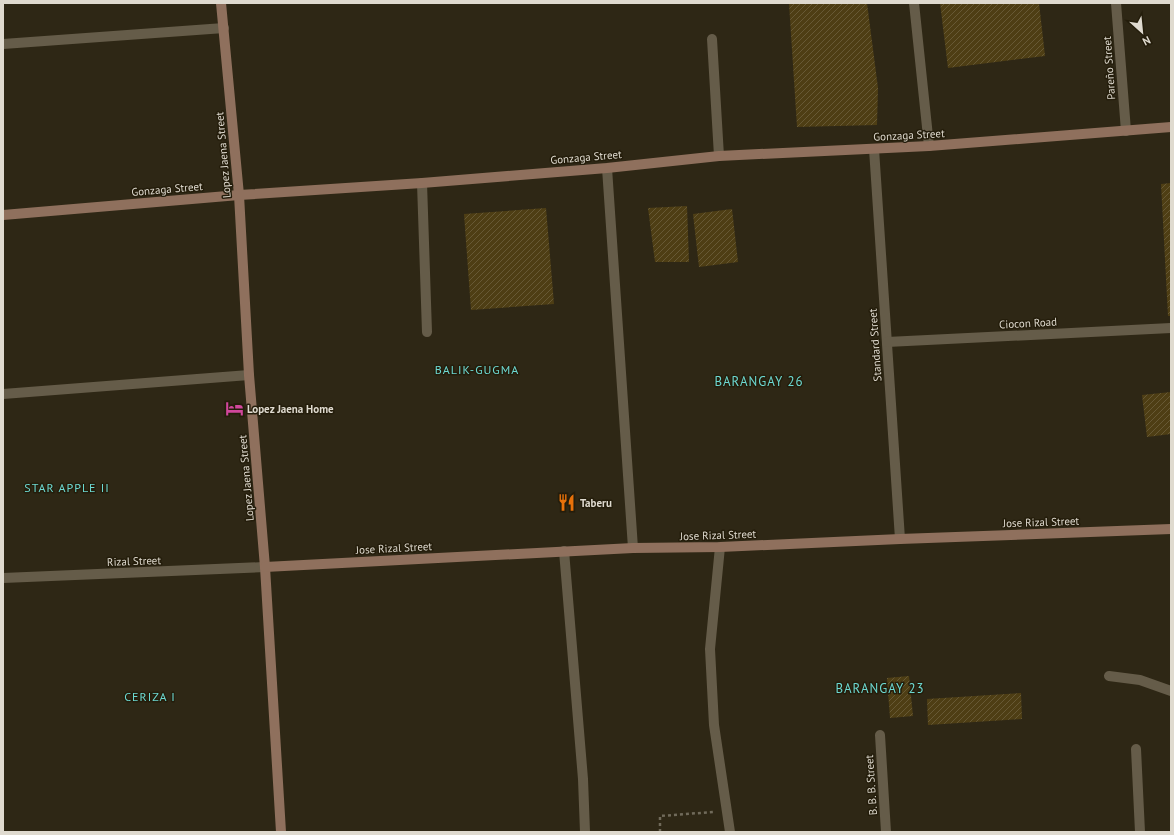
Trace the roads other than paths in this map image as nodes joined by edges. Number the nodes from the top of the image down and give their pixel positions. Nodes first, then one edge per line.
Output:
1 (222, 3) edge
2 (914, 3) edge
3 (1116, 3) edge
4 (224, 28) junction
5 (712, 39) dead end
6 (3, 44) edge
7 (1171, 127) edge
8 (1126, 131) junction
9 (929, 146) junction
10 (874, 149) junction
11 (719, 156) junction
12 (608, 168) junction
13 (422, 183) junction
14 (239, 195) junction
15 (3, 215) edge
16 (1171, 328) edge
17 (427, 332) dead end
18 (887, 342) junction
19 (249, 375) junction
20 (3, 394) edge
21 (1171, 529) edge
22 (900, 539) junction
23 (720, 547) junction
24 (633, 548) junction
25 (564, 551) junction
26 (265, 567) junction
27 (3, 578) edge
28 (1109, 676) dead end
29 (1171, 691) edge
30 (880, 736) dead end
31 (1136, 749) dead end
32 (281, 832) edge
33 (584, 832) edge
34 (730, 832) edge
35 (886, 832) edge
36 (1140, 832) edge

1 - 4 street, Lopez Jaena Street
2 - 9 street
3 - 8 street, Pareño Street
4 - 6 street
4 - 14 street, Lopez Jaena Street
5 - 11 street
7 - 8 street, Gonzaga Street
8 - 9 street, Gonzaga Street
9 - 10 street, Gonzaga Street
10 - 11 street, Gonzaga Street
10 - 18 street, Standard Street
11 - 12 street, Gonzaga Street
12 - 13 street, Gonzaga Street
12 - 24 street
13 - 14 street, Gonzaga Street
13 - 17 street
14 - 15 street, Gonzaga Street
14 - 19 street, Lopez Jaena Street
16 - 18 street, Ciocon Road
18 - 22 street, Standard Street
19 - 20 street
19 - 26 street, Lopez Jaena Street
21 - 22 street, Jose Rizal Street
22 - 23 street, Jose Rizal Street
23 - 24 street, Jose Rizal Street
23 - 34 street
24 - 25 street, Jose Rizal Street
25 - 26 street, Jose Rizal Street
25 - 33 street
26 - 27 street, Rizal Street
26 - 32 street, Lopez Jaena Street
28 - 29 street
30 - 35 street, B. B. B. Street
31 - 36 street

